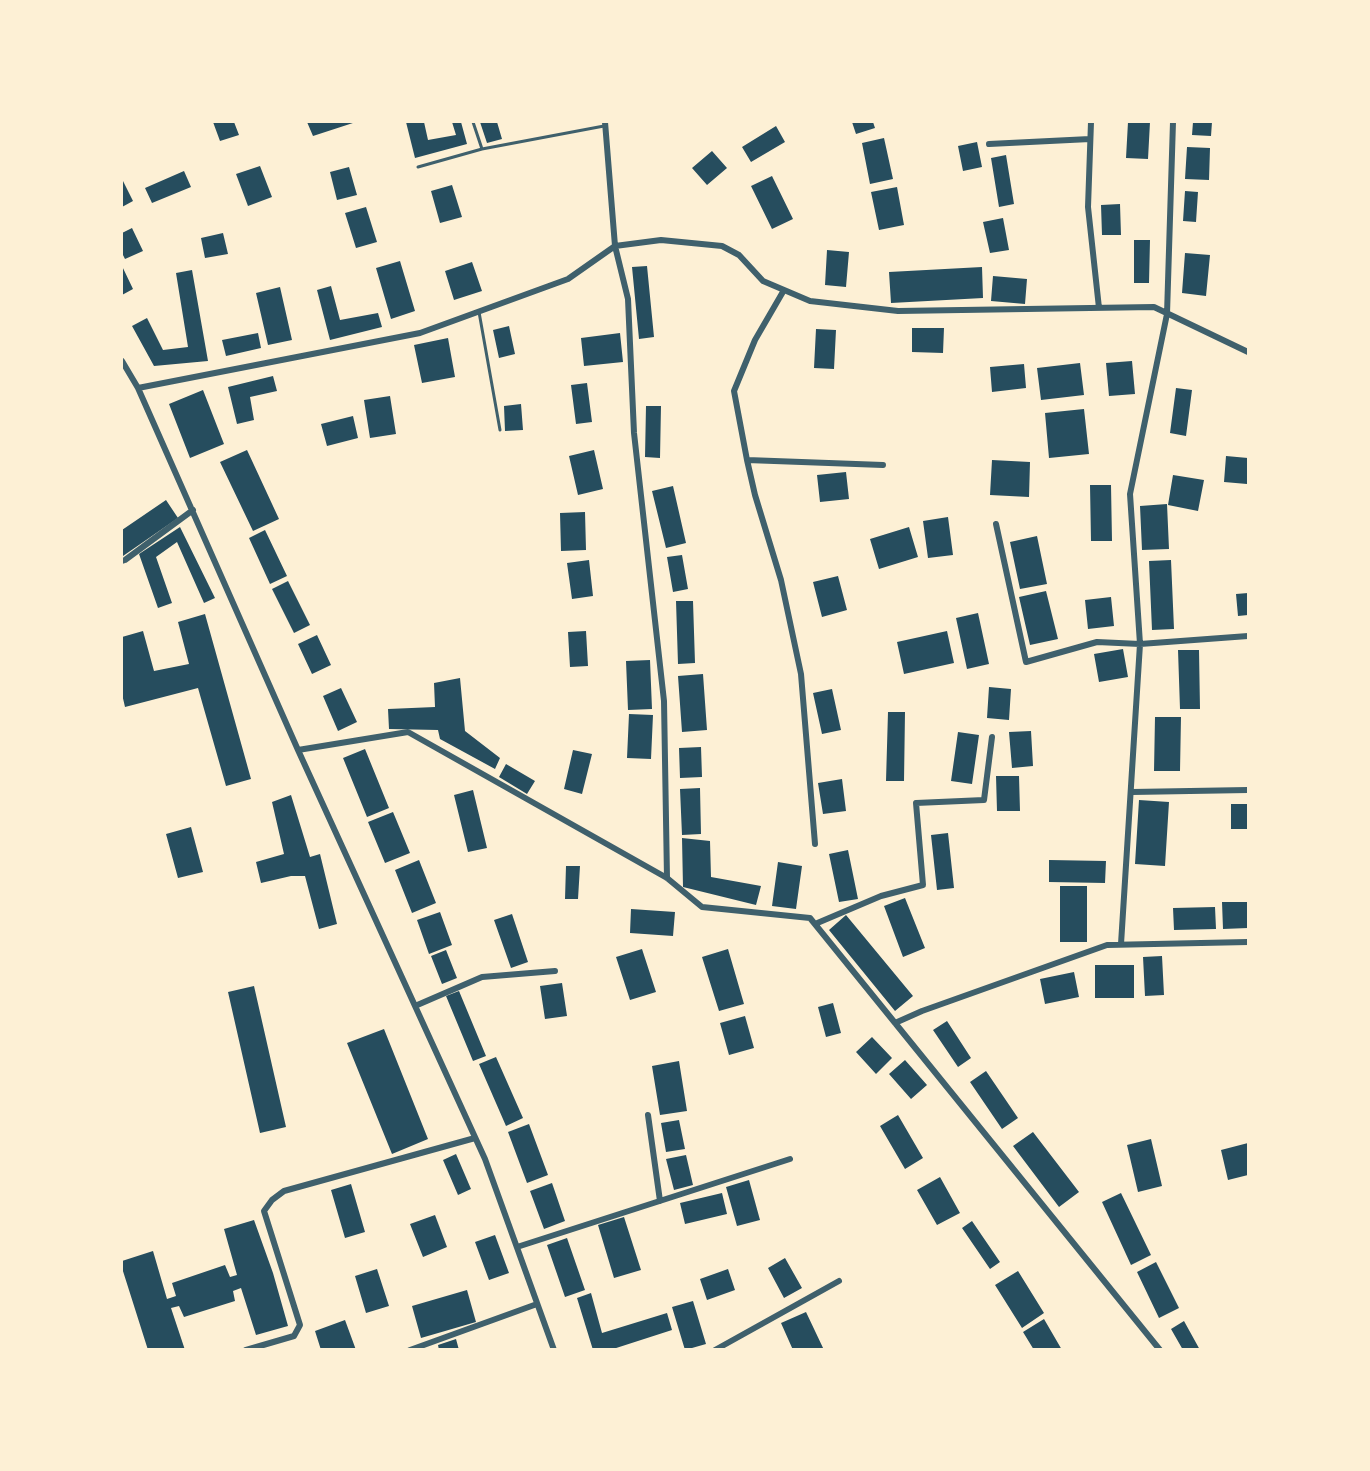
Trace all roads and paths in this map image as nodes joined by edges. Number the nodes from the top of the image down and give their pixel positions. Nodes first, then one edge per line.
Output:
1 (473, 122) edge
2 (1091, 122) edge
3 (1173, 122) edge
4 (606, 124) edge
5 (1090, 139) junction
6 (989, 144) dead end
7 (482, 149) junction
8 (418, 166) dead end
9 (615, 246) junction
10 (784, 290) junction
11 (1100, 308) junction
12 (479, 312) junction
13 (1167, 314) junction
14 (1248, 352) edge
15 (122, 361) edge
16 (138, 388) junction
17 (500, 430) dead end
18 (747, 460) junction
19 (883, 465) dead end
20 (192, 510) junction
21 (996, 524) dead end
22 (122, 561) edge
23 (1248, 636) edge
24 (1140, 644) junction
25 (992, 738) dead end
26 (298, 750) junction
27 (1248, 790) edge
28 (1132, 792) junction
29 (815, 844) dead end
30 (667, 878) junction
31 (815, 924) junction
32 (1248, 942) edge
33 (1121, 945) junction
34 (555, 971) dead end
35 (415, 1006) junction
36 (895, 1023) junction
37 (648, 1115) dead end
38 (476, 1138) junction
39 (790, 1159) dead end
40 (660, 1201) junction
41 (517, 1247) junction
42 (839, 1281) dead end
43 (537, 1304) junction
44 (246, 1350) edge
45 (410, 1350) edge
46 (554, 1350) edge
47 (715, 1350) edge
48 (1160, 1350) edge

1 - 7 lane
2 - 5 street
3 - 13 street
4 - 7 lane
4 - 9 street
5 - 6 street
5 - 11 street
7 - 8 lane
9 - 10 street
9 - 12 street
9 - 30 street
10 - 11 street
10 - 18 street
11 - 13 street
12 - 16 street
12 - 17 lane
13 - 14 street
13 - 24 street
15 - 16 street
16 - 20 street
18 - 19 street
18 - 29 street
20 - 22 street
20 - 26 street
21 - 24 street
23 - 24 street
24 - 28 street
25 - 31 street
26 - 30 street
26 - 35 street
27 - 28 street
28 - 33 street
30 - 31 street
31 - 36 street
32 - 33 street
33 - 36 street
34 - 35 street
35 - 38 street
36 - 48 street
37 - 40 street
38 - 41 street
38 - 44 street
39 - 40 street
40 - 41 street
41 - 43 street
42 - 47 street
43 - 45 street
43 - 46 street

